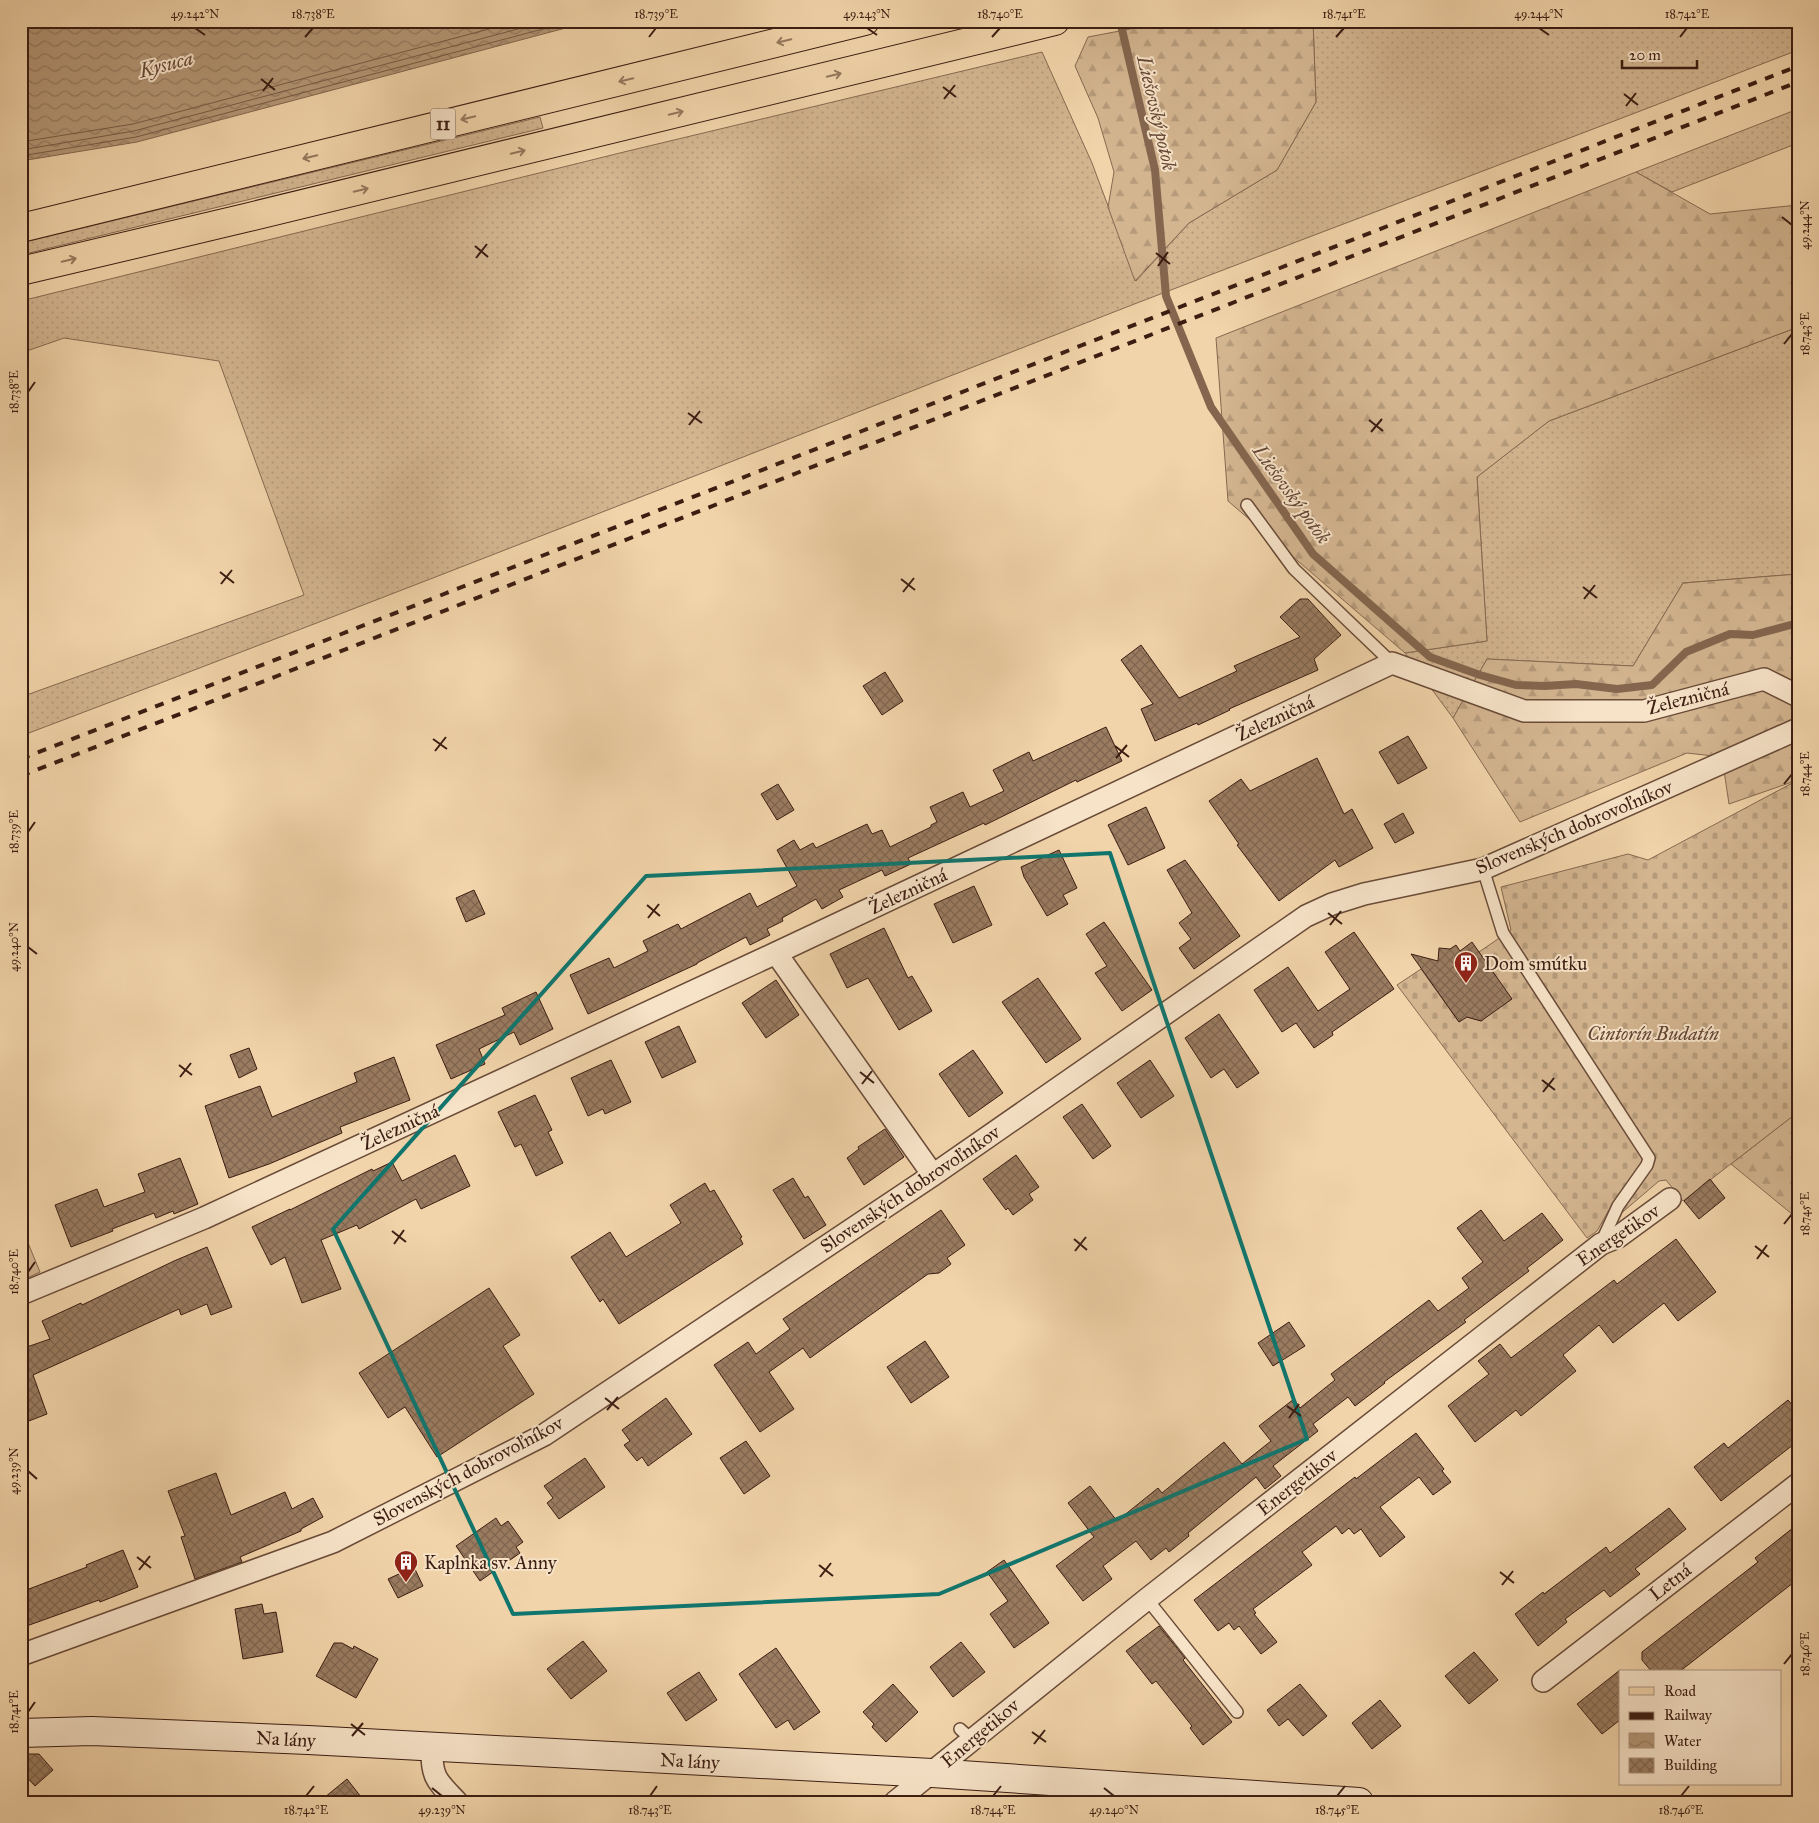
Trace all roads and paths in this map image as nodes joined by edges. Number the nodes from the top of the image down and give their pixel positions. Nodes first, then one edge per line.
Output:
1 (865, 21) edge
2 (1055, 21) edge
3 (21, 228) edge
4 (21, 271) edge
5 (1247, 505) dead end
6 (1392, 663) junction
7 (1798, 696) edge
8 (1798, 729) edge
9 (1483, 869) junction
10 (776, 953) junction
11 (933, 1175) junction
12 (1670, 1200) dead end
13 (1600, 1244) junction
14 (21, 1294) edge
15 (1798, 1484) edge
16 (1147, 1599) junction
17 (21, 1655) edge
18 (1543, 1681) dead end
19 (1237, 1712) dead end
20 (21, 1733) edge
21 (432, 1747) junction
22 (932, 1773) junction
23 (457, 1802) edge
24 (895, 1802) edge
25 (1359, 1802) edge

1 -> 3 main road, 11
4 -> 2 main road, 11
5 - 6 lane
6 - 7 street, Železničná
6 - 10 street, Železničná
8 - 9 street, Slovenských dobrovoľníkov
9 - 11 street, Slovenských dobrovoľníkov
9 - 13 lane
10 - 11 street
10 - 14 street, Železničná
11 - 17 street, Slovenských dobrovoľníkov
12 - 13 street, Energetikov
13 - 16 street, Energetikov
15 - 18 street, Letná
16 - 19 lane
16 - 22 street, Energetikov
20 - 21 street, Na lány
21 - 22 street, Na lány
21 - 23 street
22 - 24 street, Energetikov
22 - 25 street, Na lány

